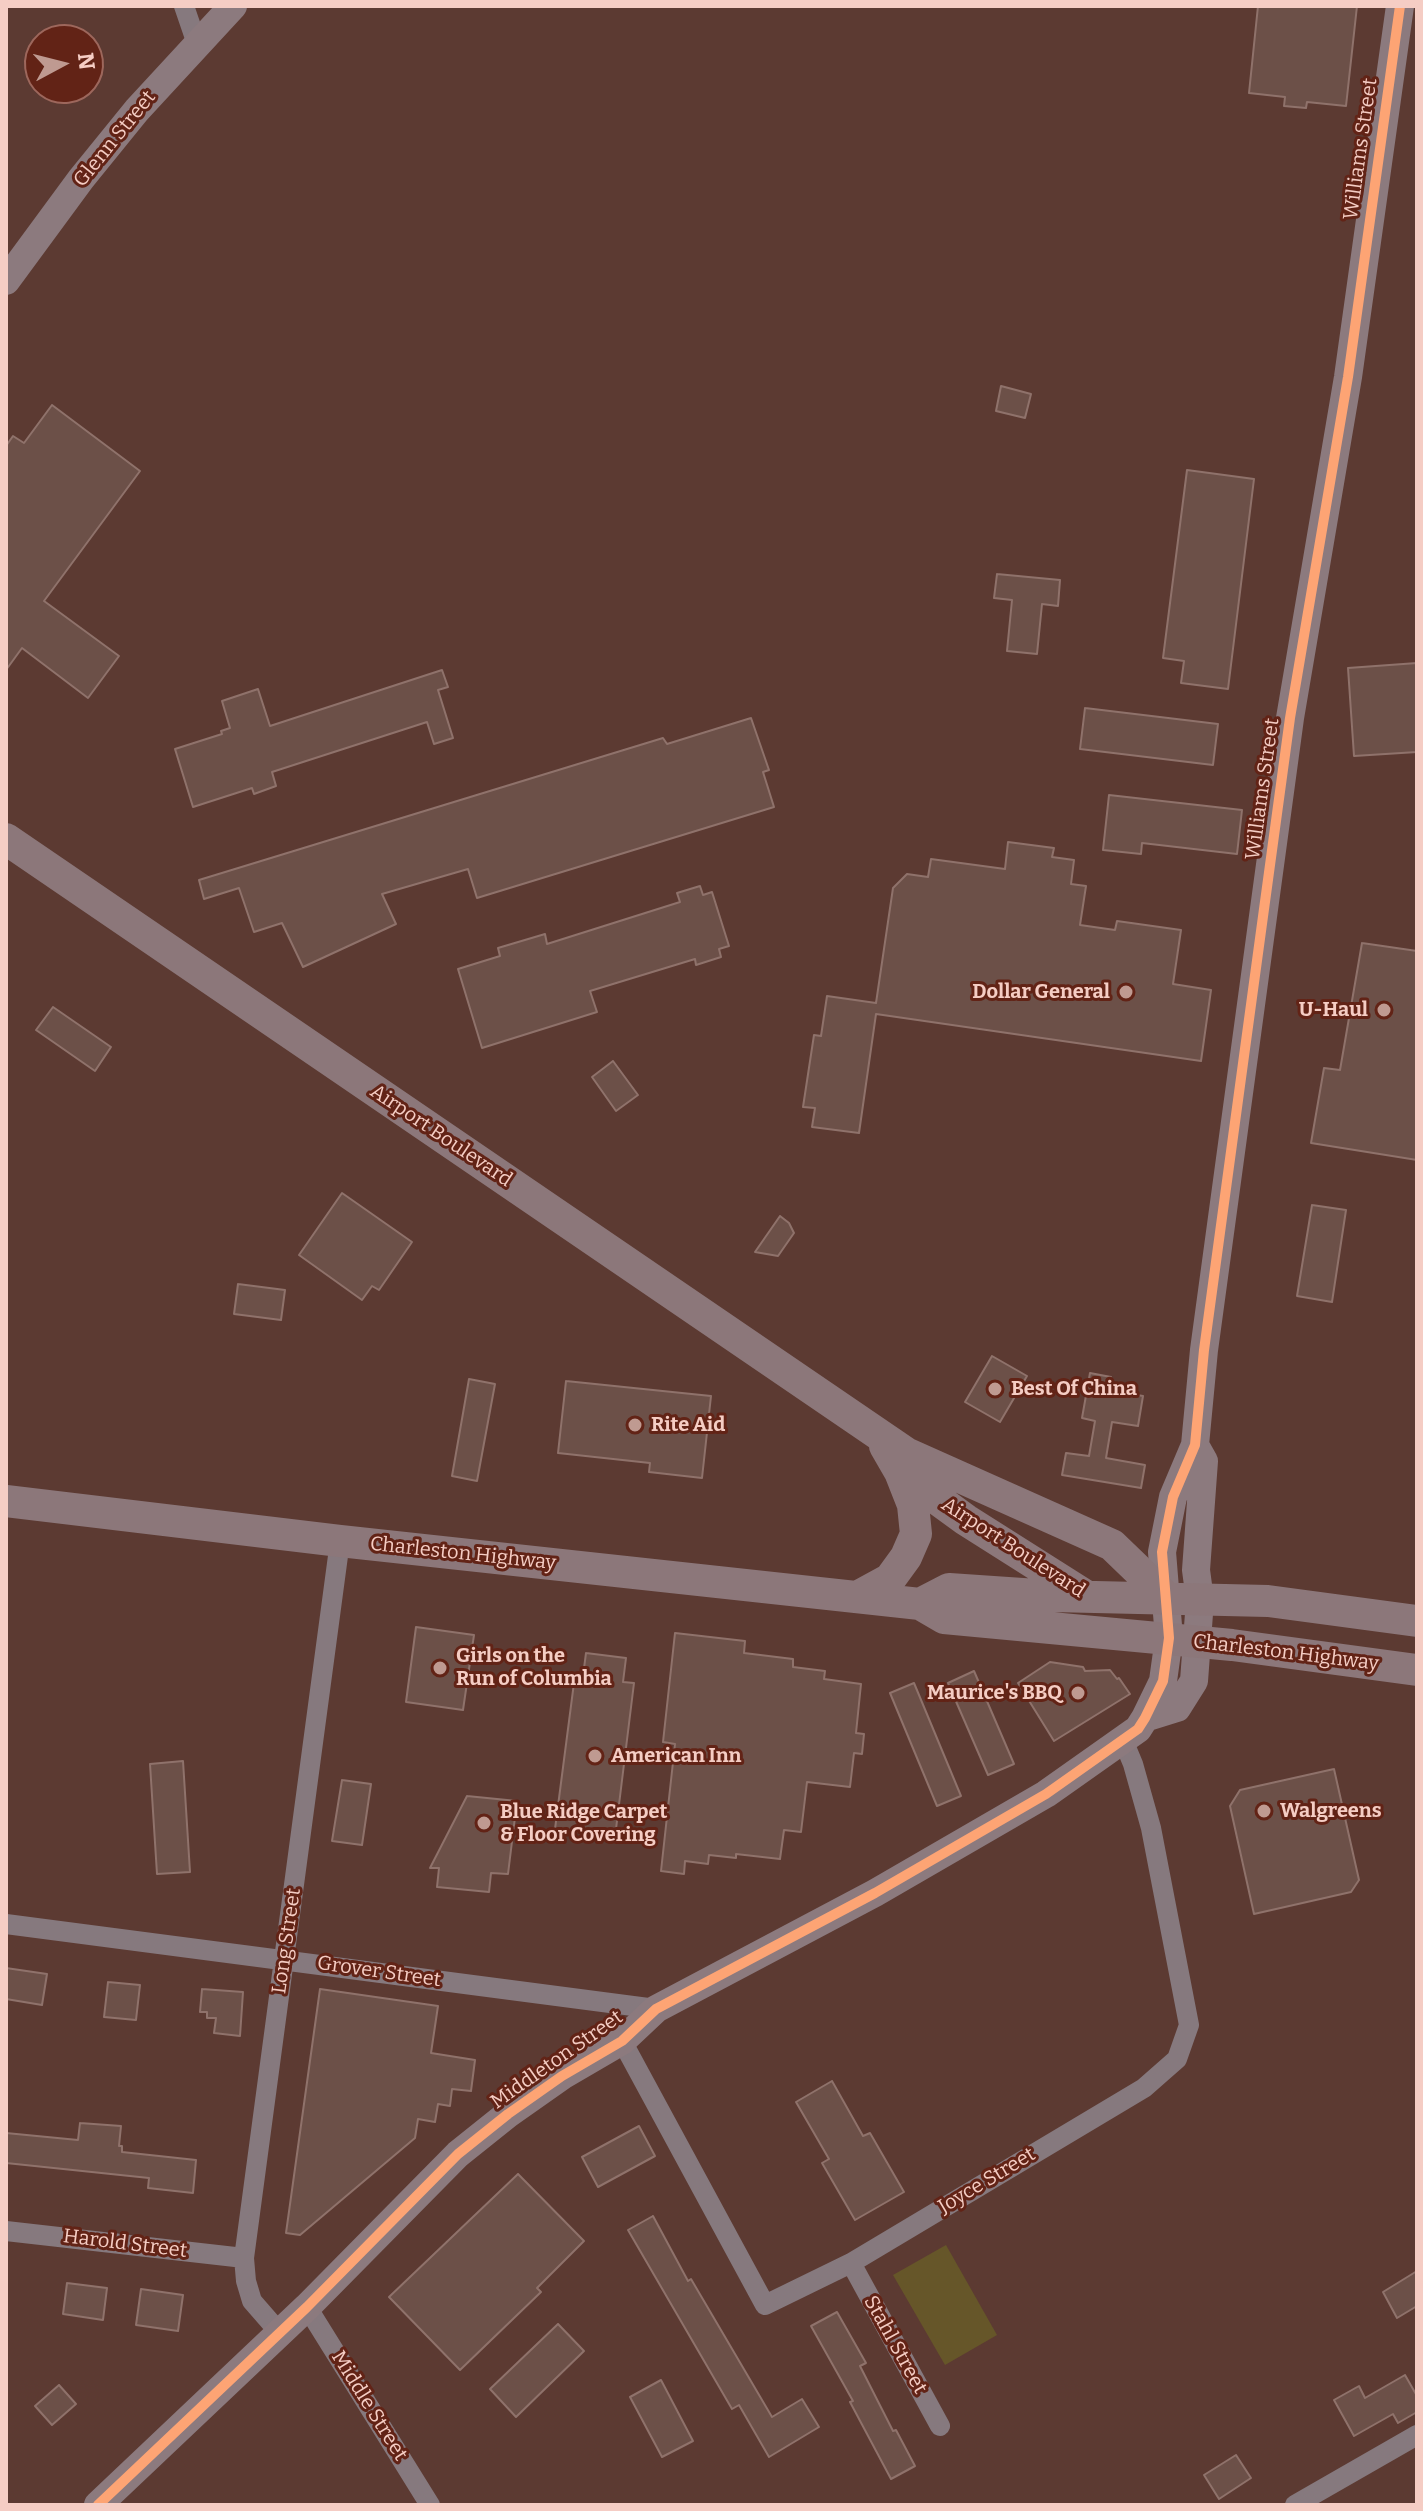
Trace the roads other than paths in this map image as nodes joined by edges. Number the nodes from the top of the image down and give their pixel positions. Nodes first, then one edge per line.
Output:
1 (184, 6) edge
2 (233, 6) edge
3 (1400, 6) edge
4 (197, 44) junction
5 (6, 281) edge
6 (6, 839) edge
7 (877, 1433) junction
8 (1195, 1445) junction
9 (900, 1472) junction
10 (6, 1501) edge
11 (340, 1541) junction
12 (1198, 1585) junction
13 (1166, 1587) junction
14 (857, 1597) junction
15 (1087, 1597) junction
16 (920, 1604) junction
17 (1417, 1621) edge
18 (1183, 1640) junction
19 (1417, 1670) edge
20 (1123, 1740) junction
21 (6, 1924) edge
22 (284, 1959) junction
23 (656, 2009) junction
24 (622, 2041) junction
25 (6, 2231) edge
26 (244, 2258) junction
27 (851, 2263) junction
28 (307, 2307) junction
29 (279, 2332) junction
30 (940, 2426) dead end
31 (1417, 2435) edge
32 (98, 2505) edge
33 (430, 2505) edge
34 (1295, 2505) edge

1 - 4 street
2 - 4 street, Glenn Street
3 - 8 street, Williams Street
4 - 5 street, Glenn Street
6 - 7 main road, Airport Boulevard
7 - 9 main road, Airport Boulevard
7 - 13 main road, Airport Boulevard
8 - 12 street, Williams Street
8 - 13 street, Williams Street
9 - 14 main road
9 - 15 main road, Airport Boulevard
10 - 11 main road, Charleston Highway
11 - 14 main road, Charleston Highway
11 - 22 street, Long Street
12 - 13 main road, Charleston Highway
12 - 17 main road, Charleston Highway
12 - 18 street, Middleton Street
13 - 15 main road, Charleston Highway
13 - 18 street, Middleton Street
14 - 16 main road, Charleston Highway
15 - 16 main road, Charleston Highway
15 - 18 main road, Airport Boulevard
16 - 18 main road, Charleston Highway
18 - 19 main road, Charleston Highway
18 - 20 street, Middleton Street
20 - 23 street, Middleton Street
20 - 27 street, Joyce Street
21 - 22 street, Grover Street
22 - 23 street, Grover Street
22 - 26 street, Long Street
23 - 24 street, Middleton Street
24 - 27 street, Joyce Street
24 - 28 street, Middleton Street
25 - 26 street, Harold Street
26 - 29 street, Long Street
27 - 30 street, Stahl Street
28 - 29 street, Middleton Street
28 - 33 street, Middle Street
29 - 32 street, Middleton Street
31 - 34 street

